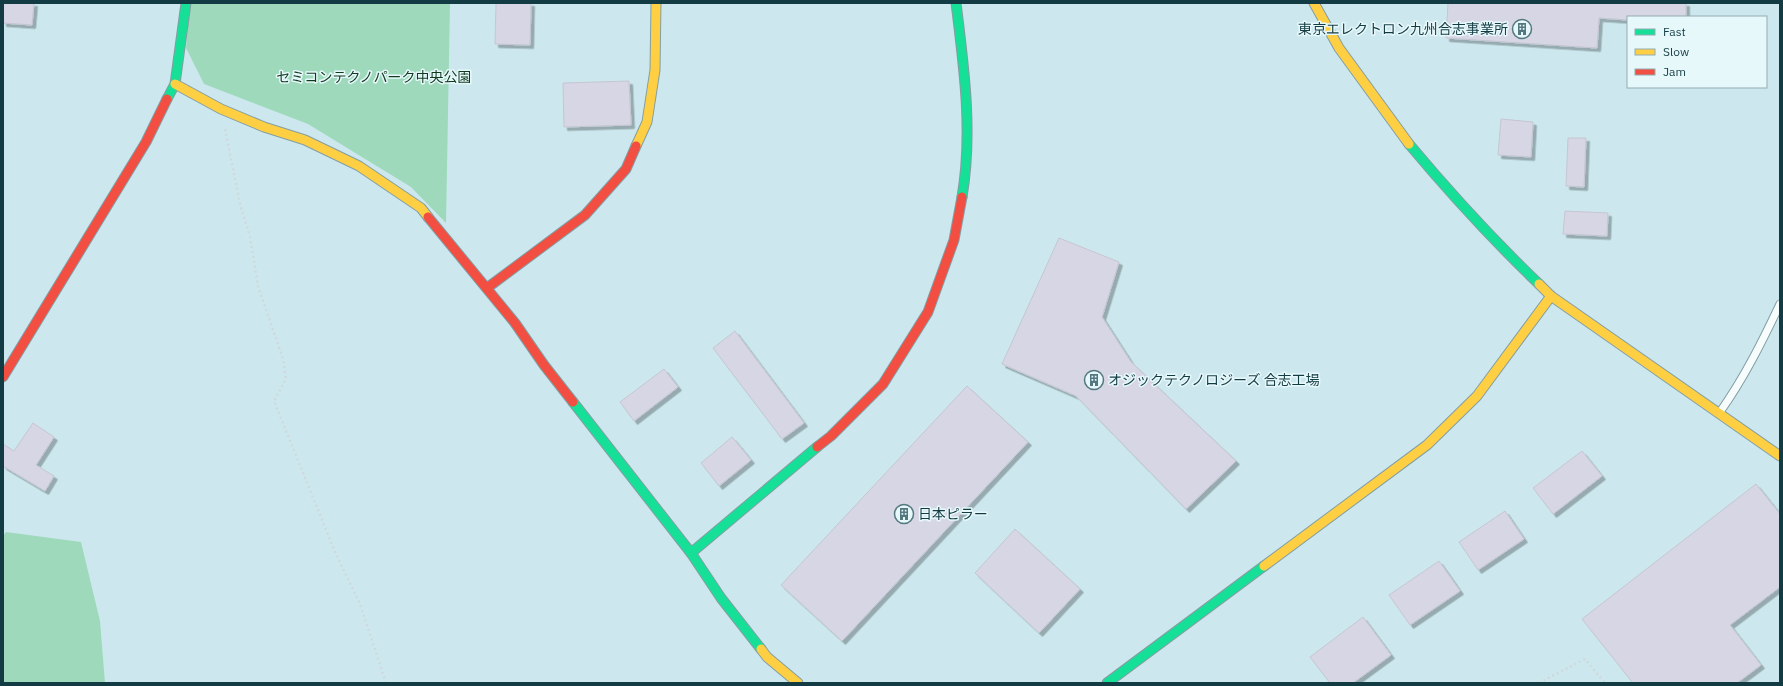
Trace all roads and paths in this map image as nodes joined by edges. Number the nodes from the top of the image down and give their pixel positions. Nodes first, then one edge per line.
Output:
1 (186, 3) edge
2 (656, 3) edge
3 (956, 3) edge
4 (1314, 3) edge
5 (175, 84) junction
6 (221, 108) junction
7 (487, 288) junction
8 (1551, 296) junction
9 (1780, 304) edge
10 (4, 371) edge
11 (1720, 413) junction
12 (1780, 456) edge
13 (691, 553) junction
14 (386, 683) edge
15 (798, 683) edge
16 (1107, 683) edge
17 (1539, 683) edge
18 (1605, 683) edge

1 - 5 street
2 - 7 street
3 - 13 street
4 - 8 street
5 - 6 street
5 - 10 street
6 - 7 street
6 - 14 path
7 - 13 street
8 - 11 street
8 - 16 street
9 - 11 lane
11 - 12 street
13 - 15 street
17 - 18 path

